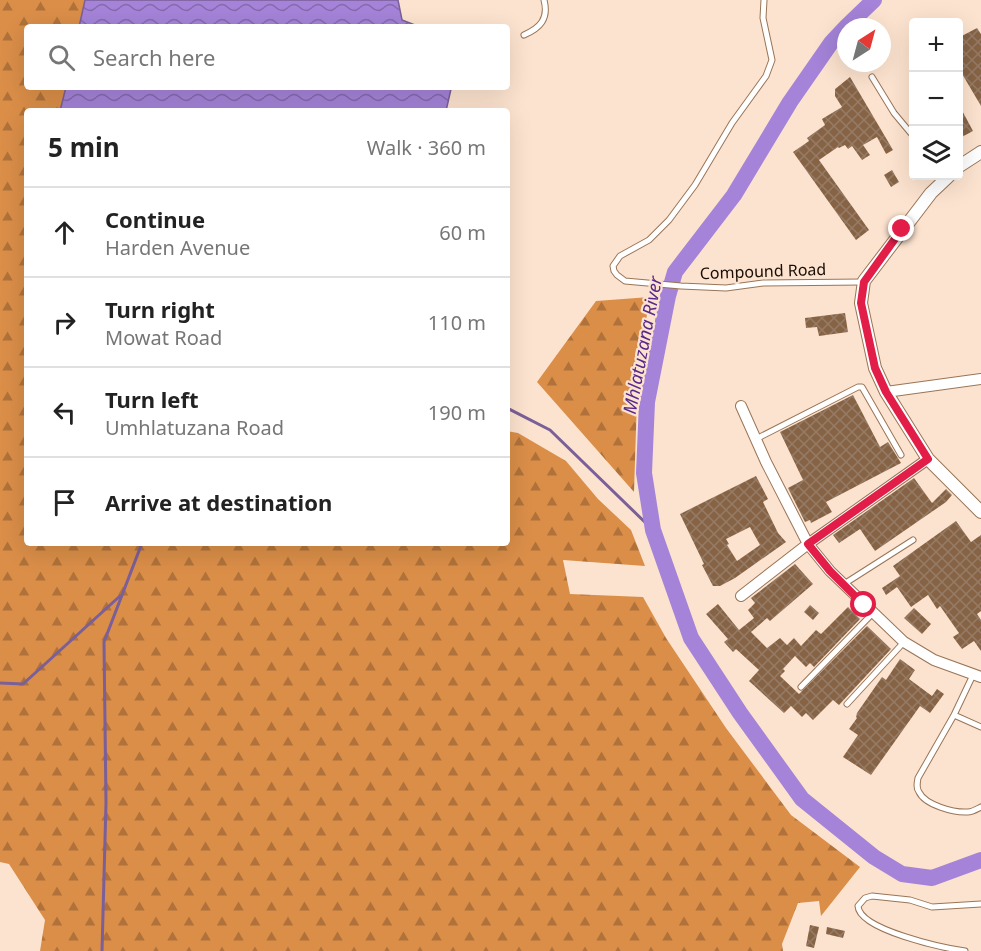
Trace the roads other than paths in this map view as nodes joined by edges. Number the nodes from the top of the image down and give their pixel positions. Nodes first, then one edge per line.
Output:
1 (544, 0) edge
2 (764, 0) edge
3 (524, 34) dead end
4 (873, 77) dead end
5 (909, 131) edge
6 (981, 152) edge
7 (963, 165) edge
8 (945, 180) edge
9 (864, 282) junction
10 (981, 378) edge
11 (886, 392) junction
12 (741, 405) dead end
13 (756, 439) junction
14 (901, 455) dead end
15 (928, 459) junction
16 (981, 512) edge
17 (913, 540) dead end
18 (808, 544) junction
19 (843, 584) junction
20 (741, 596) dead end
21 (873, 613) junction
22 (904, 642) junction
23 (977, 676) edge
24 (801, 687) dead end
25 (847, 704) dead end
26 (954, 715) junction
27 (981, 727) edge
28 (981, 807) edge
29 (981, 904) edge
30 (965, 951) edge

1 - 3 lane
2 - 9 lane, Compound Road
4 - 5 lane
6 - 7 street
8 - 9 street
9 - 11 street
10 - 11 street
11 - 15 street
12 - 13 street
13 - 14 lane
13 - 18 street
15 - 16 street
15 - 18 street
17 - 19 lane
18 - 19 street
18 - 20 street
19 - 21 street
21 - 22 street
21 - 24 lane
22 - 23 street
22 - 25 lane
23 - 26 lane
26 - 27 lane
26 - 28 lane
29 - 30 lane

